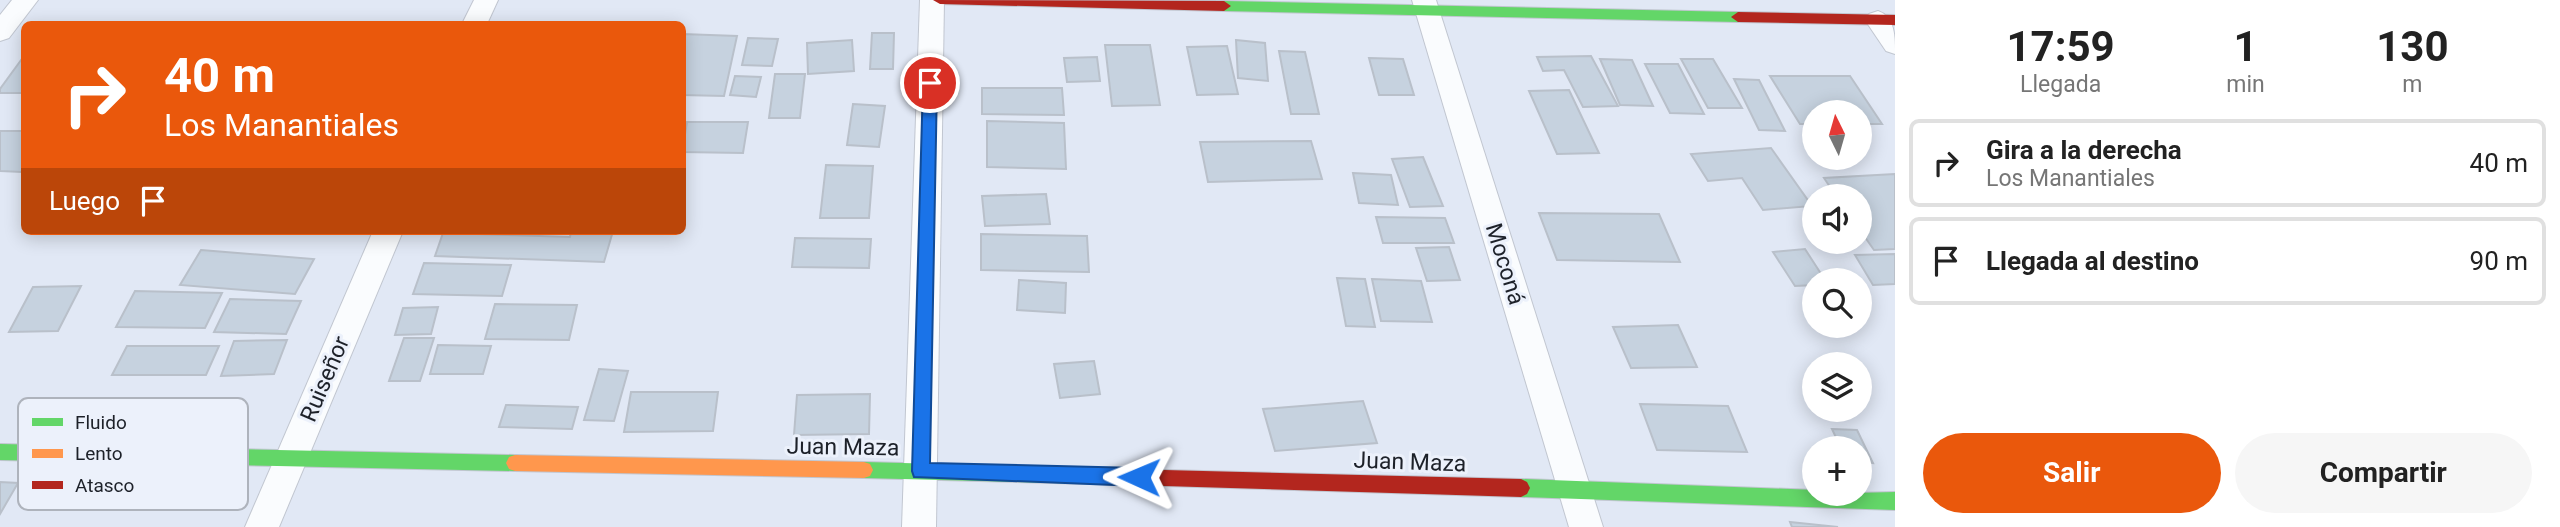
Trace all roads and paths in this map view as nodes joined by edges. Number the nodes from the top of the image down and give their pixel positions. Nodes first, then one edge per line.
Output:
1 (26, 0) edge
2 (486, 0) edge
3 (932, 0) edge
4 (940, 0) edge
5 (1425, 4) edge
6 (1886, 20) edge
7 (476, 21) edge
8 (0, 32) edge
9 (1895, 45) edge
10 (386, 235) edge
11 (0, 452) edge
12 (18, 452) edge
13 (248, 457) edge
14 (291, 458) junction
15 (921, 471) junction
16 (1574, 489) junction
17 (1895, 501) edge
18 (262, 527) edge
19 (919, 527) edge
20 (1586, 527) edge

1 - 8 street
2 - 7 street
3 - 15 street
4 - 5 street
5 - 6 street
5 - 16 street, Moconá
6 - 9 street
10 - 14 street, Ruiseñor
11 - 12 street, Juan Maza
13 - 14 street, Juan Maza
14 - 15 street, Juan Maza
14 - 18 street, Ruiseñor
15 - 16 street, Juan Maza
15 - 19 street
16 - 17 street, Juan Maza
16 - 20 street, Moconá

